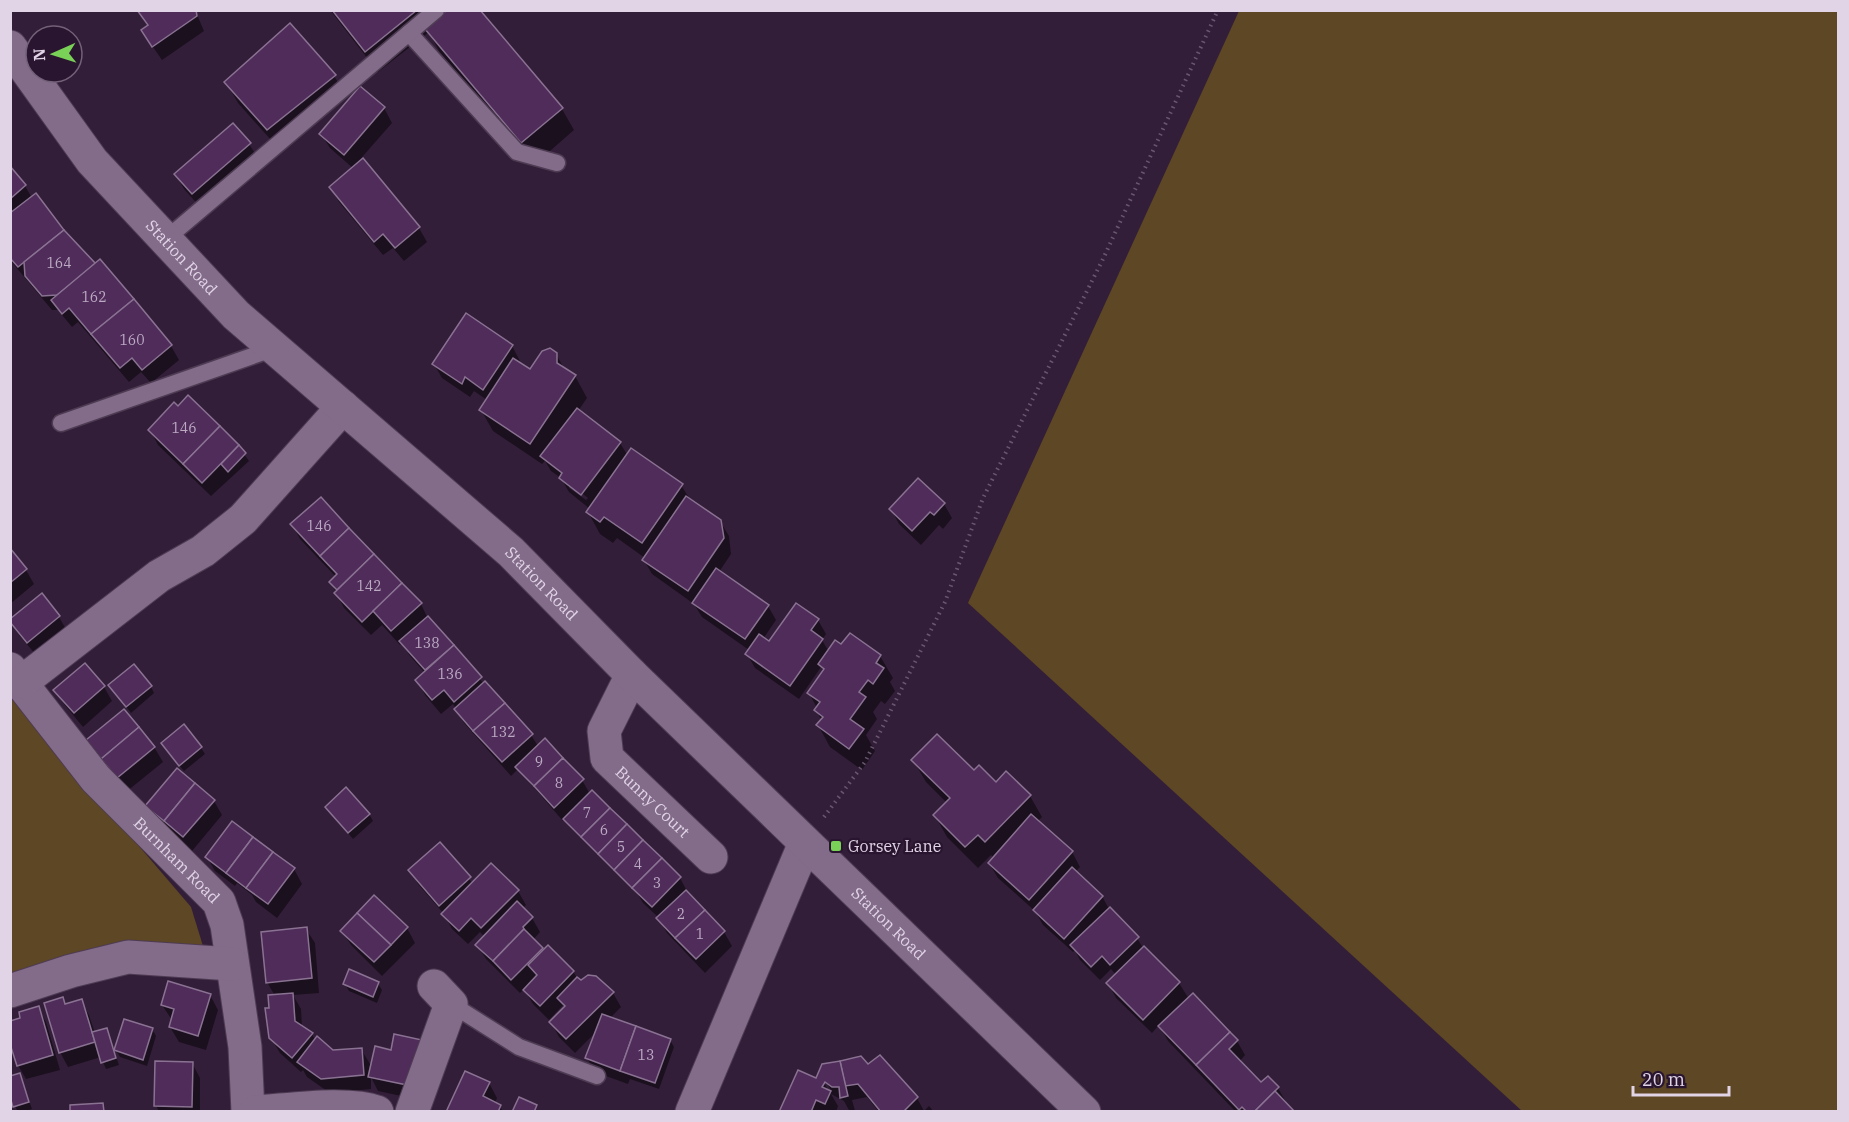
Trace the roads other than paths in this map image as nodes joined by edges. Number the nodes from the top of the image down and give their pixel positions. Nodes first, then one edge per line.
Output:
1 (436, 10) edge
2 (409, 33) junction
3 (10, 47) edge
4 (557, 163) dead end
5 (166, 238) junction
6 (275, 348) junction
7 (343, 407) junction
8 (61, 423) dead end
9 (632, 675) junction
10 (16, 676) edge
11 (805, 843) junction
12 (711, 857) dead end
13 (232, 964) junction
14 (10, 991) edge
15 (443, 995) joint
16 (597, 1076) dead end
17 (248, 1112) edge
18 (256, 1112) edge
19 (377, 1112) edge
20 (412, 1112) edge
21 (692, 1112) edge
22 (1084, 1112) edge

1 - 2 lane
2 - 4 lane
2 - 5 lane
3 - 5 street, Station Road
5 - 6 street, Station Road
6 - 7 street, Station Road
6 - 8 lane
7 - 9 street, Station Road
7 - 10 street, Burnham Road
9 - 11 street, Station Road
9 - 12 street, Bunny Court
10 - 13 street, Burnham Road
11 - 21 street
11 - 22 street, Station Road
13 - 14 street
13 - 17 street, Burnham Road
15 - 16 lane
15 - 20 street
18 - 19 street

